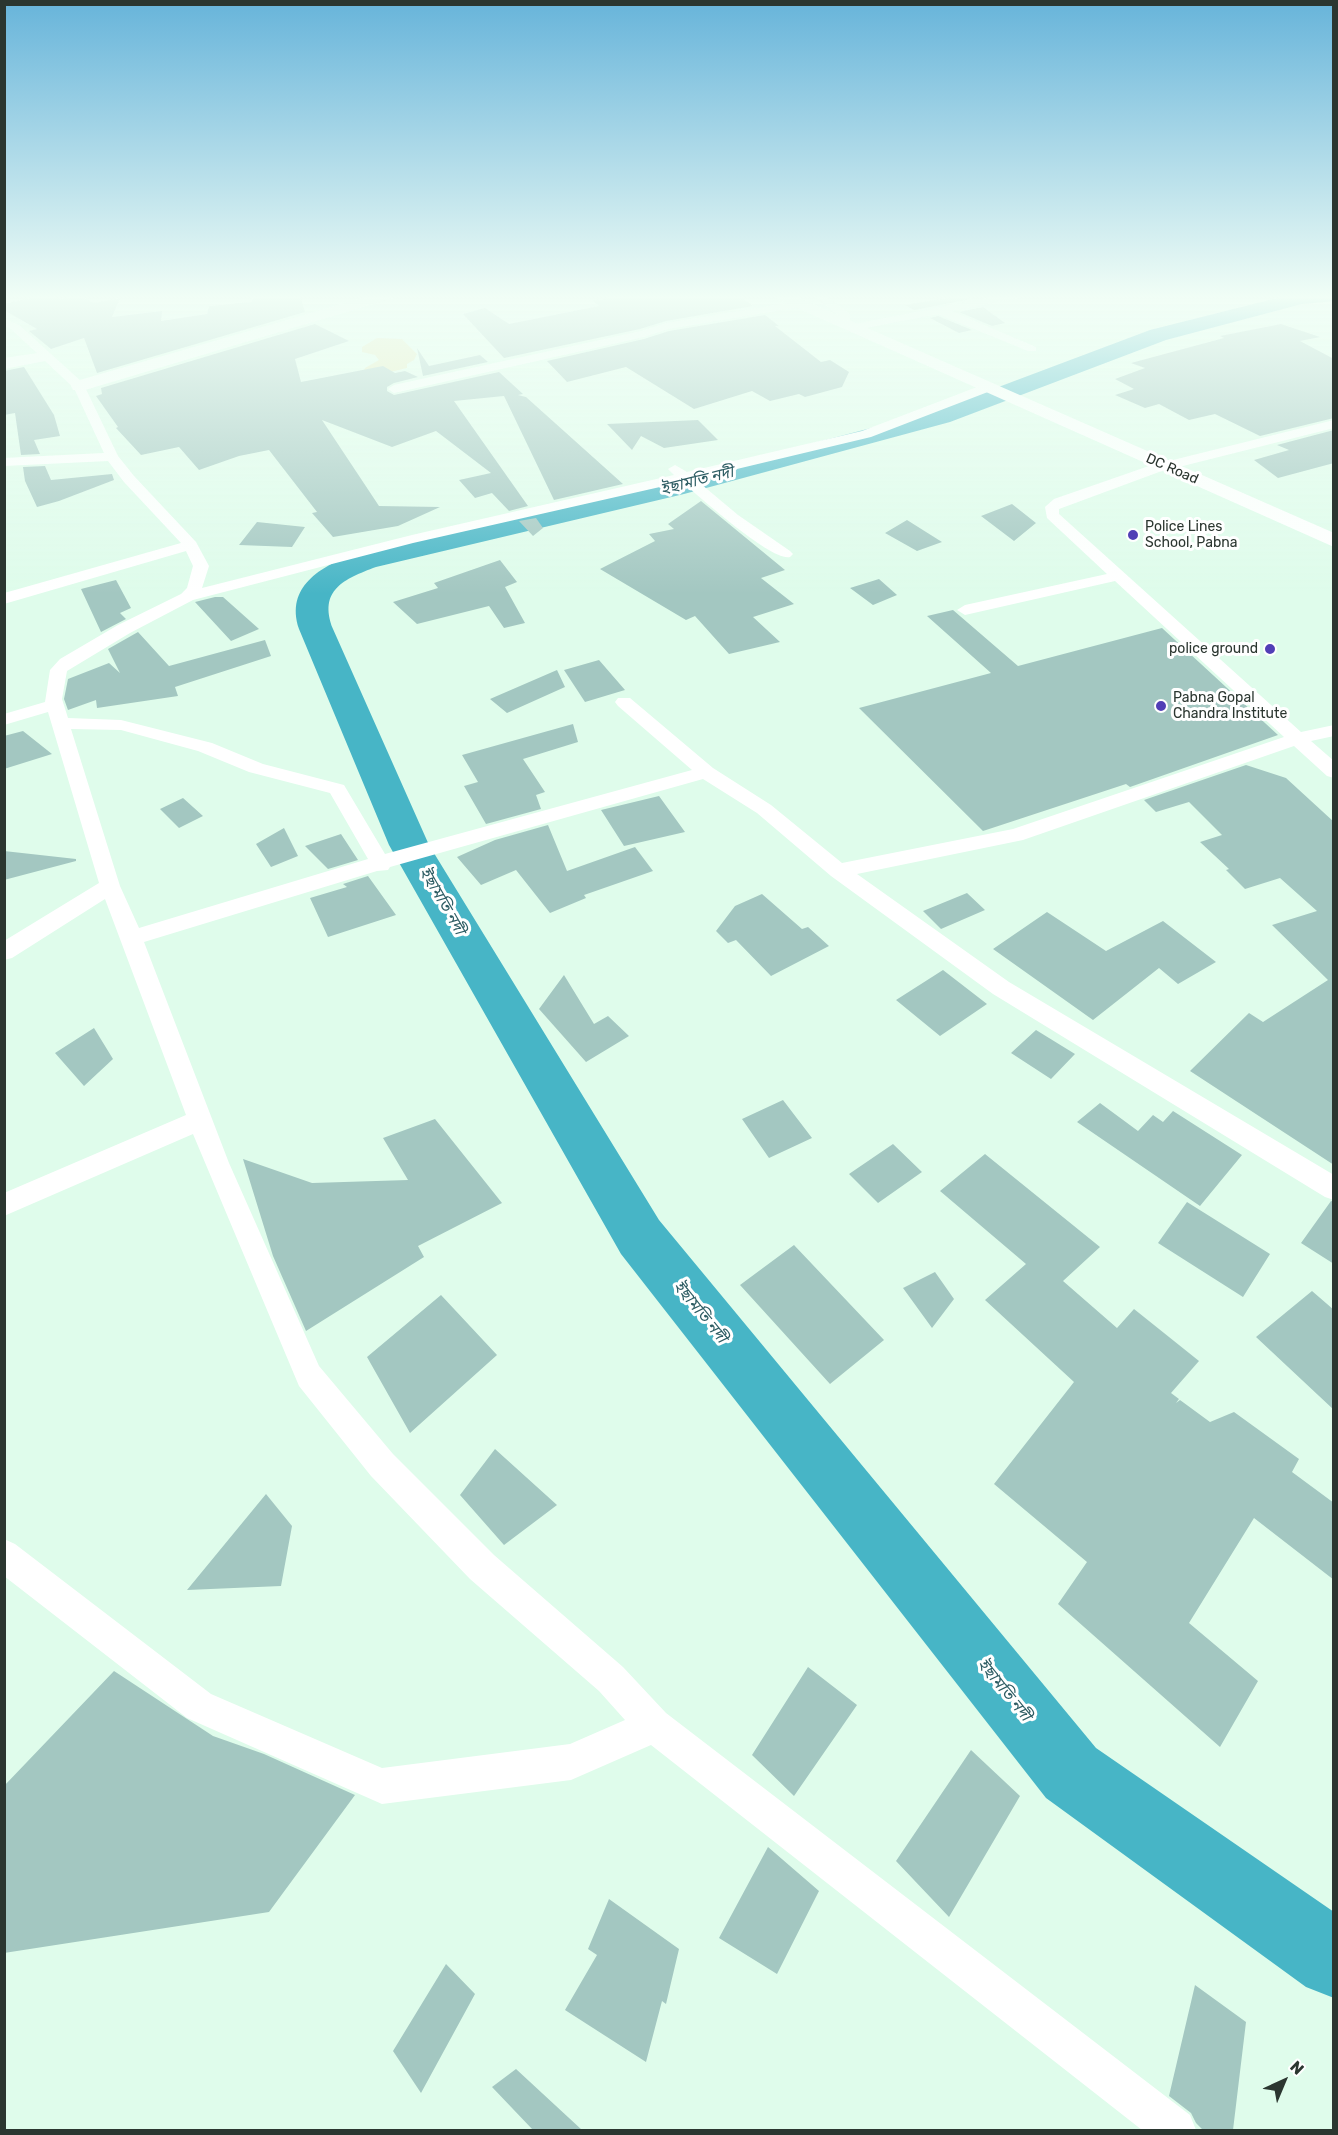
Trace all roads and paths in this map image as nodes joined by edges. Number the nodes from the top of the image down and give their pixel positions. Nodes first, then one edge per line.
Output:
1 (83, 395) edge
2 (946, 395) edge
3 (957, 395) edge
4 (1007, 395) edge
5 (1334, 424) edge
6 (112, 457) junction
7 (4, 462) edge
8 (1161, 467) junction
9 (361, 537) dead end
10 (1334, 541) edge
11 (191, 545) junction
12 (785, 554) dead end
13 (1117, 576) junction
14 (190, 594) junction
15 (4, 599) edge
16 (965, 610) dead end
17 (624, 702) dead end
18 (56, 714) junction
19 (4, 720) edge
20 (1334, 730) edge
21 (1295, 739) junction
22 (706, 772) junction
23 (1334, 772) edge
24 (381, 864) junction
25 (838, 871) junction
26 (110, 886) junction
27 (132, 938) junction
28 (4, 952) edge
29 (200, 1120) junction
30 (1334, 1189) edge
31 (4, 1205) edge
32 (4, 1555) edge
33 (654, 1725) junction
34 (1175, 2130) edge

1 - 6 street
2 - 12 street
3 - 14 street
4 - 8 street, DC Road
5 - 8 street
6 - 7 street
6 - 11 street
8 - 10 street, DC Road
8 - 13 street
9 - 14 street
11 - 14 street
11 - 15 street
13 - 16 street
13 - 21 street
14 - 18 street
17 - 22 street
18 - 19 street
18 - 24 street
18 - 26 street
20 - 21 street
21 - 23 street
21 - 25 street
22 - 24 street
22 - 25 street
24 - 27 street
25 - 30 street
26 - 27 street
26 - 28 street
27 - 29 street
29 - 31 street
29 - 33 street
32 - 33 street
33 - 34 street

